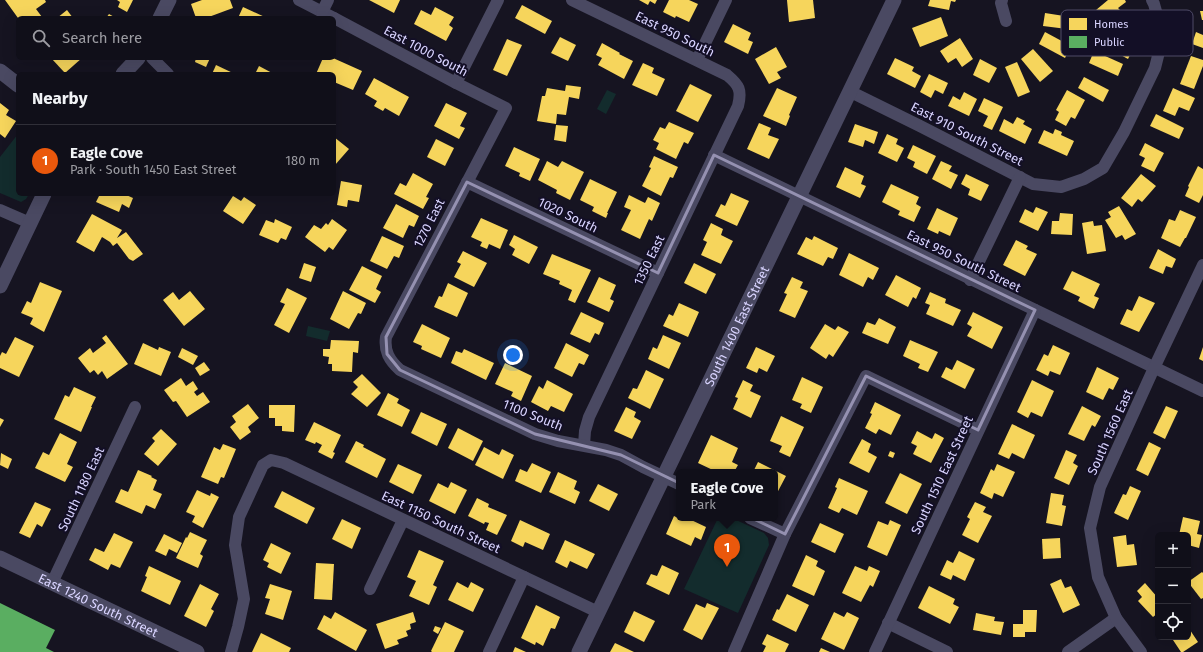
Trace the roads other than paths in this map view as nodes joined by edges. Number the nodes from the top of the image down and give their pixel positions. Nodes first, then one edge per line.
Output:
1 (169, 0) edge
2 (299, 0) edge
3 (328, 0) edge
4 (498, 0) edge
5 (572, 0) edge
6 (726, 0) edge
7 (894, 0) edge
8 (1002, 0) edge
9 (1152, 0) edge
10 (1156, 10) edge
11 (322, 12) junction
12 (161, 16) edge
13 (330, 16) edge
14 (336, 19) edge
15 (1006, 21) dead end
16 (1158, 56) edge
17 (136, 60) edge
18 (154, 60) edge
19 (697, 60) junction
20 (0, 71) edge
21 (125, 72) edge
22 (166, 72) edge
23 (16, 83) edge
24 (456, 83) junction
25 (738, 88) joint
26 (848, 91) junction
27 (506, 108) joint
28 (714, 155) junction
29 (1020, 177) junction
30 (467, 182) junction
31 (43, 196) edge
32 (798, 197) junction
33 (0, 210) edge
34 (30, 223) junction
35 (1203, 265) edge
36 (658, 273) junction
37 (970, 280) junction
38 (0, 286) edge
39 (1035, 310) junction
40 (387, 354) joint
41 (1154, 368) junction
42 (1203, 391) edge
43 (135, 407) dead end
44 (978, 430) junction
45 (584, 445) junction
46 (664, 476) junction
47 (676, 482) edge
48 (403, 520) junction
49 (757, 521) edge
50 (785, 534) junction
51 (0, 558) edge
52 (524, 577) junction
53 (52, 583) junction
54 (370, 589) dead end
55 (598, 612) junction
56 (1116, 618) junction
57 (888, 623) junction
58 (197, 652) edge
59 (231, 652) edge
60 (489, 652) edge
61 (579, 652) edge
62 (734, 652) edge
63 (875, 652) edge
64 (947, 652) edge
65 (1068, 652) edge
66 (1141, 652) edge

1 - 12 street
2 - 11 street, East 1000 South
3 - 11 street
4 - 24 street
5 - 19 street, East 950 South
6 - 19 street
7 - 26 street, South 1400 East Street
8 - 15 street
9 - 10 street, East 910 South Street
11 - 13 street, East 1000 South
14 - 24 street, East 1000 South
16 - 29 street, East 910 South Street
17 - 21 street
18 - 22 street
19 - 25 street, East 950 South
20 - 23 street
24 - 27 street, East 1000 South
25 - 28 street, 1350 East
26 - 29 street, East 910 South Street
26 - 32 street, South 1400 East Street
27 - 30 street, 1270 East
28 - 32 street, East 950 South Street
28 - 36 street, 1350 East
29 - 37 street
30 - 36 street, 1020 South
30 - 40 street, 1270 East
31 - 34 street
32 - 37 street, East 950 South Street
32 - 46 street, South 1400 East Street
33 - 34 street
34 - 38 street
35 - 41 street, South 1560 East
36 - 45 street, 1350 East
37 - 39 street, East 950 South Street
39 - 41 street, East 950 South Street
39 - 44 street, South 1510 East Street
40 - 45 street, 1100 South
41 - 42 street, East 950 South Street
41 - 56 street, South 1560 East
43 - 53 street, South 1180 East
44 - 50 street
44 - 57 street, South 1510 East Street
45 - 46 street, 1100 South
46 - 47 street, 1100 South
46 - 55 street, South 1400 East Street
48 - 52 street, East 1150 South Street
48 - 54 street
48 - 59 street, East 1150 South Street
49 - 50 street
50 - 62 street
51 - 53 street, East 1240 South Street
52 - 55 street, East 1150 South Street
52 - 60 street
53 - 58 street, East 1240 South Street
55 - 61 street, South 1400 East Street
56 - 65 street
56 - 66 street, South 1560 East
57 - 63 street, South 1510 East Street
57 - 64 street

